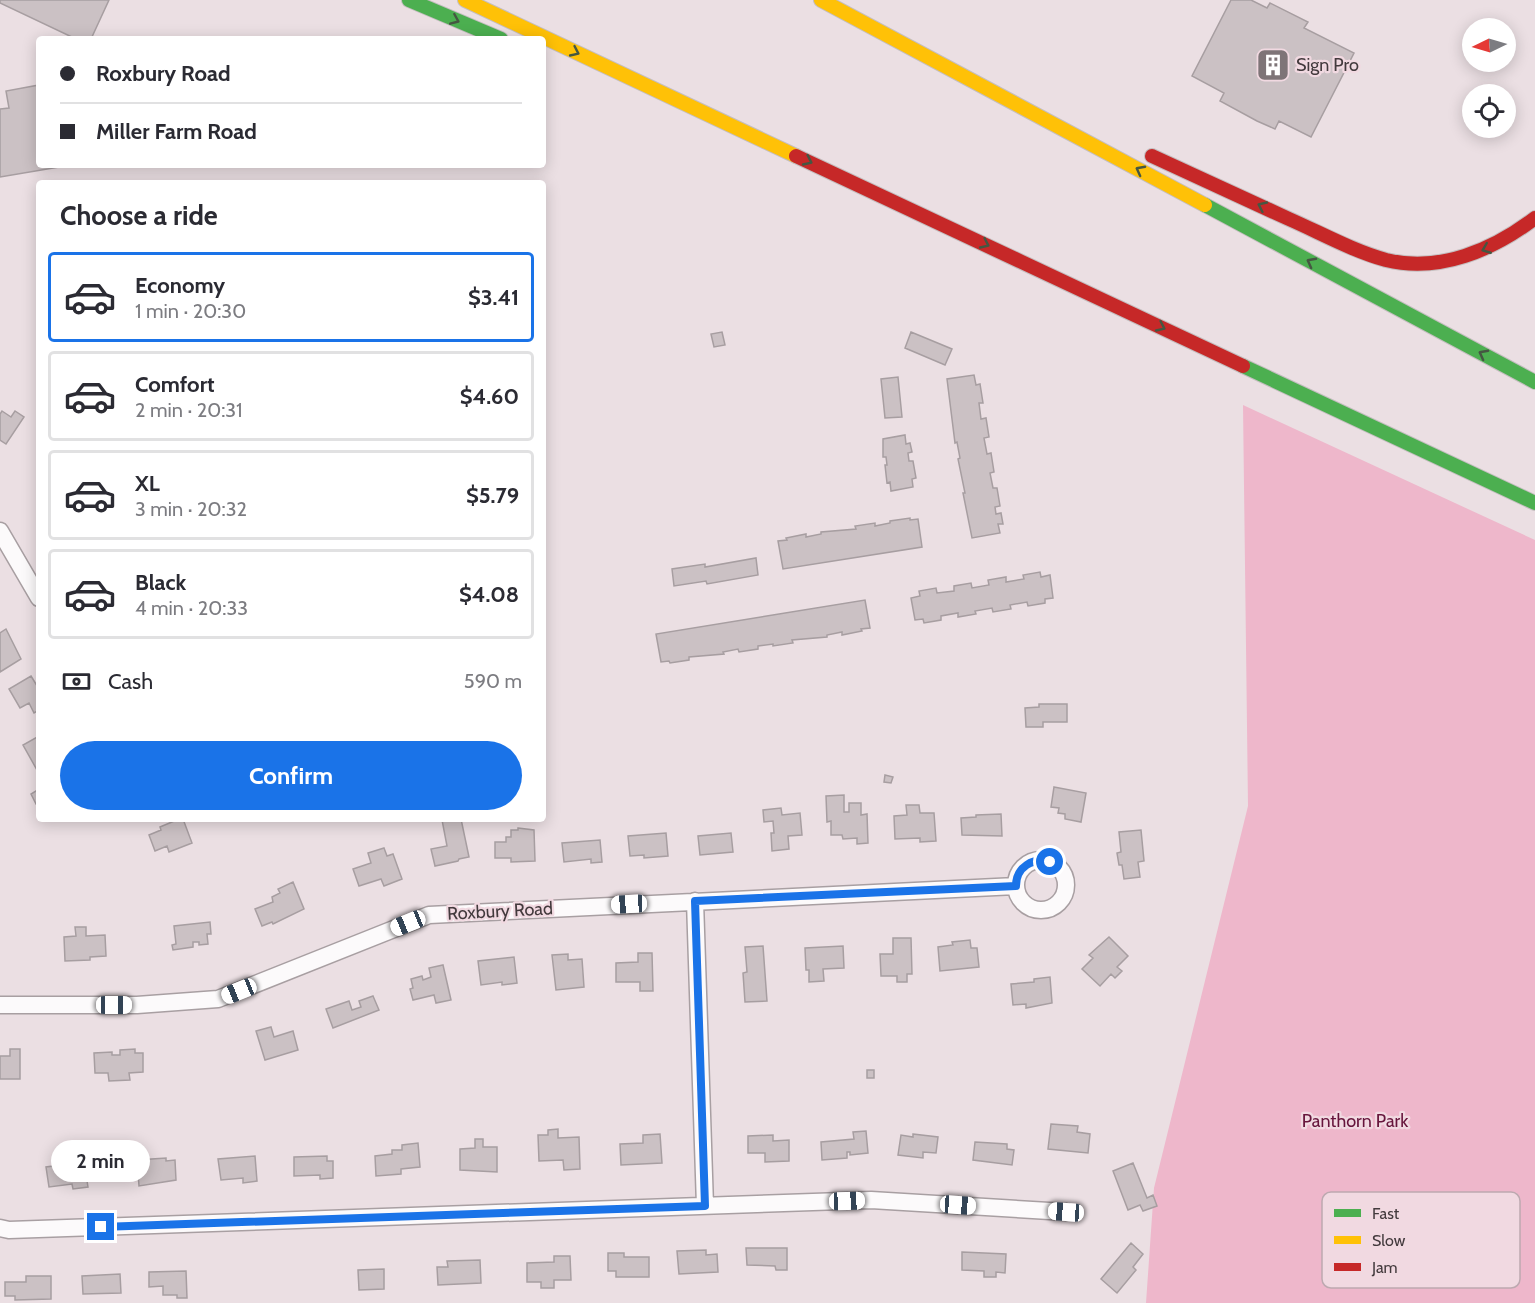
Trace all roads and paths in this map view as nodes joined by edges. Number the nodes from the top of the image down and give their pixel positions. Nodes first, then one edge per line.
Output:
1 (409, 0) edge
2 (465, 0) edge
3 (822, 0) edge
4 (494, 36) edge
5 (542, 36) edge
6 (546, 38) edge
7 (627, 91) dead end
8 (1060, 112) dead end
9 (781, 148) junction
10 (1135, 148) dead end
11 (1535, 218) edge
12 (1535, 382) edge
13 (1535, 503) edge
14 (0, 531) edge
15 (36, 593) edge
16 (1016, 886) dead end
17 (695, 901) junction
18 (0, 1005) edge
19 (705, 1206) junction
20 (1066, 1212) dead end
21 (0, 1228) edge

1 -> 4 highway
2 -> 5 highway
3 - 8 highway
12 -> 3 highway
6 -> 9 highway
7 - 9 highway
9 -> 13 highway
11 -> 10 highway
14 - 15 street
16 - 17 street, Roxbury Road
17 - 18 street, Roxbury Road
17 - 19 street
19 - 20 street
19 - 21 street

